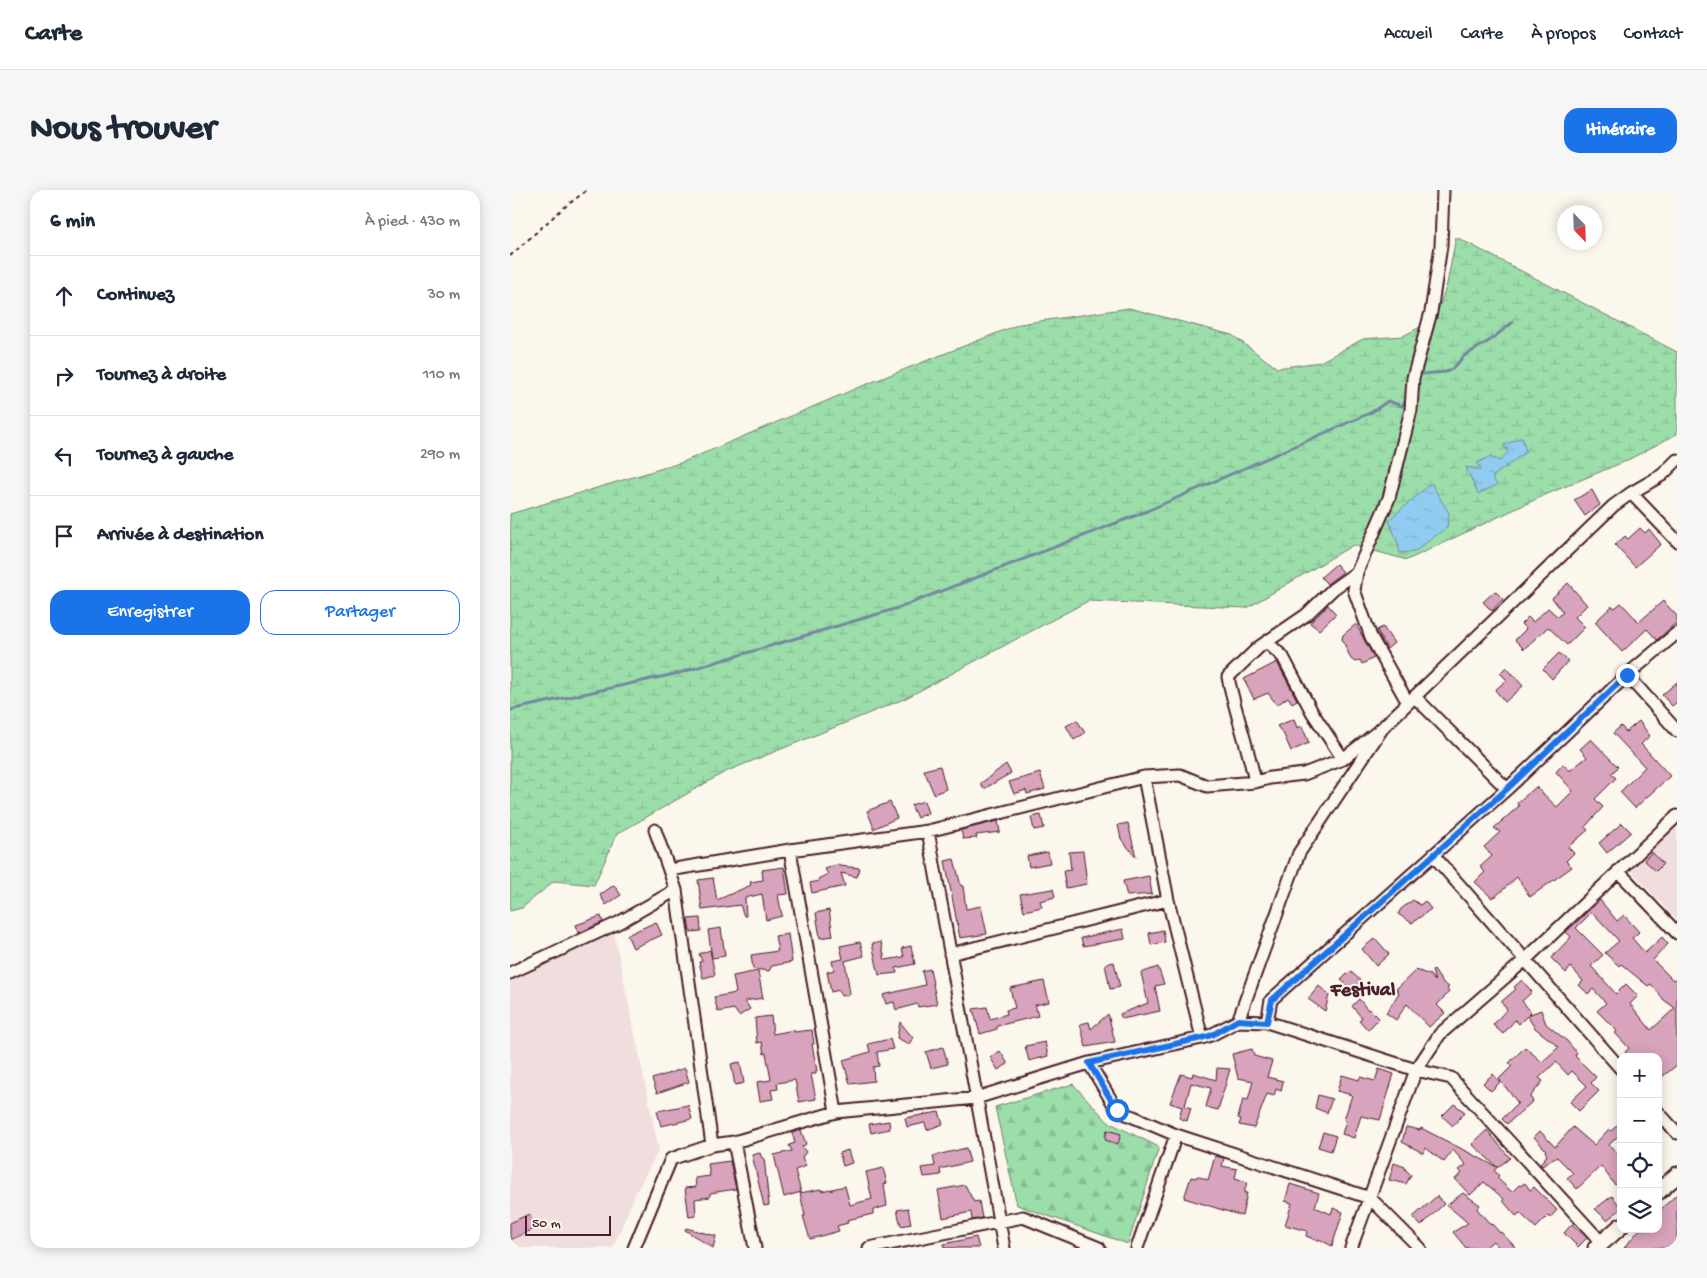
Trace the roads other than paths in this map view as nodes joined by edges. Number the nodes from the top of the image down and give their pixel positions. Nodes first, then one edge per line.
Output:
1 (1443, 190) edge
2 (1677, 460) edge
3 (1631, 493) junction
4 (1677, 542) edge
5 (1358, 572) junction
6 (1677, 633) edge
7 (1268, 643) junction
8 (1627, 675) junction
9 (1412, 700) junction
10 (1382, 728) junction
11 (1677, 730) edge
12 (1343, 759) junction
13 (1144, 777) junction
14 (1255, 782) junction
15 (1507, 789) junction
16 (1677, 816) edge
17 (655, 830) dead end
18 (928, 830) junction
19 (790, 850) junction
20 (1433, 855) junction
21 (669, 870) junction
22 (1618, 871) junction
23 (676, 890) junction
24 (1168, 900) junction
25 (1677, 932) edge
26 (950, 954) junction
27 (1524, 960) junction
28 (510, 973) edge
29 (1238, 1020) junction
30 (1267, 1022) junction
31 (1202, 1038) junction
32 (1089, 1063) junction
33 (1617, 1065) edge
34 (1416, 1070) junction
35 (976, 1098) junction
36 (836, 1112) junction
37 (1662, 1116) edge
38 (1677, 1133) edge
39 (1176, 1135) junction
40 (734, 1142) junction
41 (712, 1145) junction
42 (1676, 1176) edge
43 (1662, 1188) edge
44 (1370, 1198) junction
45 (999, 1222) junction
46 (1617, 1229) edge
47 (1599, 1245) edge
48 (634, 1248) edge
49 (755, 1248) edge
50 (869, 1248) edge
51 (1004, 1248) edge
52 (1099, 1248) edge
53 (1137, 1248) edge
54 (1351, 1248) edge
55 (1420, 1248) edge

1 - 5 street
2 - 3 street
3 - 4 street
3 - 9 street
5 - 7 street
5 - 9 street
6 - 8 street
7 - 12 street
7 - 14 street
8 - 11 street
8 - 15 street
9 - 10 street
9 - 15 street
10 - 12 street
10 - 29 street
12 - 14 street
13 - 14 street
13 - 18 street
13 - 24 street
15 - 20 street
16 - 22 street
17 - 21 street
18 - 19 street
18 - 26 street
19 - 21 street
19 - 36 street
20 - 27 street
20 - 30 street
21 - 23 street
22 - 25 street
22 - 27 street
23 - 28 street
23 - 41 street
24 - 26 street
24 - 31 street
26 - 35 street
27 - 33 street
27 - 34 street
29 - 30 street
29 - 31 street
30 - 34 street
31 - 32 street
32 - 35 street
32 - 39 street
34 - 44 street
34 - 47 street
35 - 36 street
35 - 45 street
36 - 40 street
37 - 38 street
39 - 44 street
39 - 53 street
40 - 41 street
40 - 49 street
41 - 48 street
42 - 43 street
44 - 54 street
44 - 55 street
45 - 50 street
45 - 51 street
45 - 52 street
46 - 47 street

